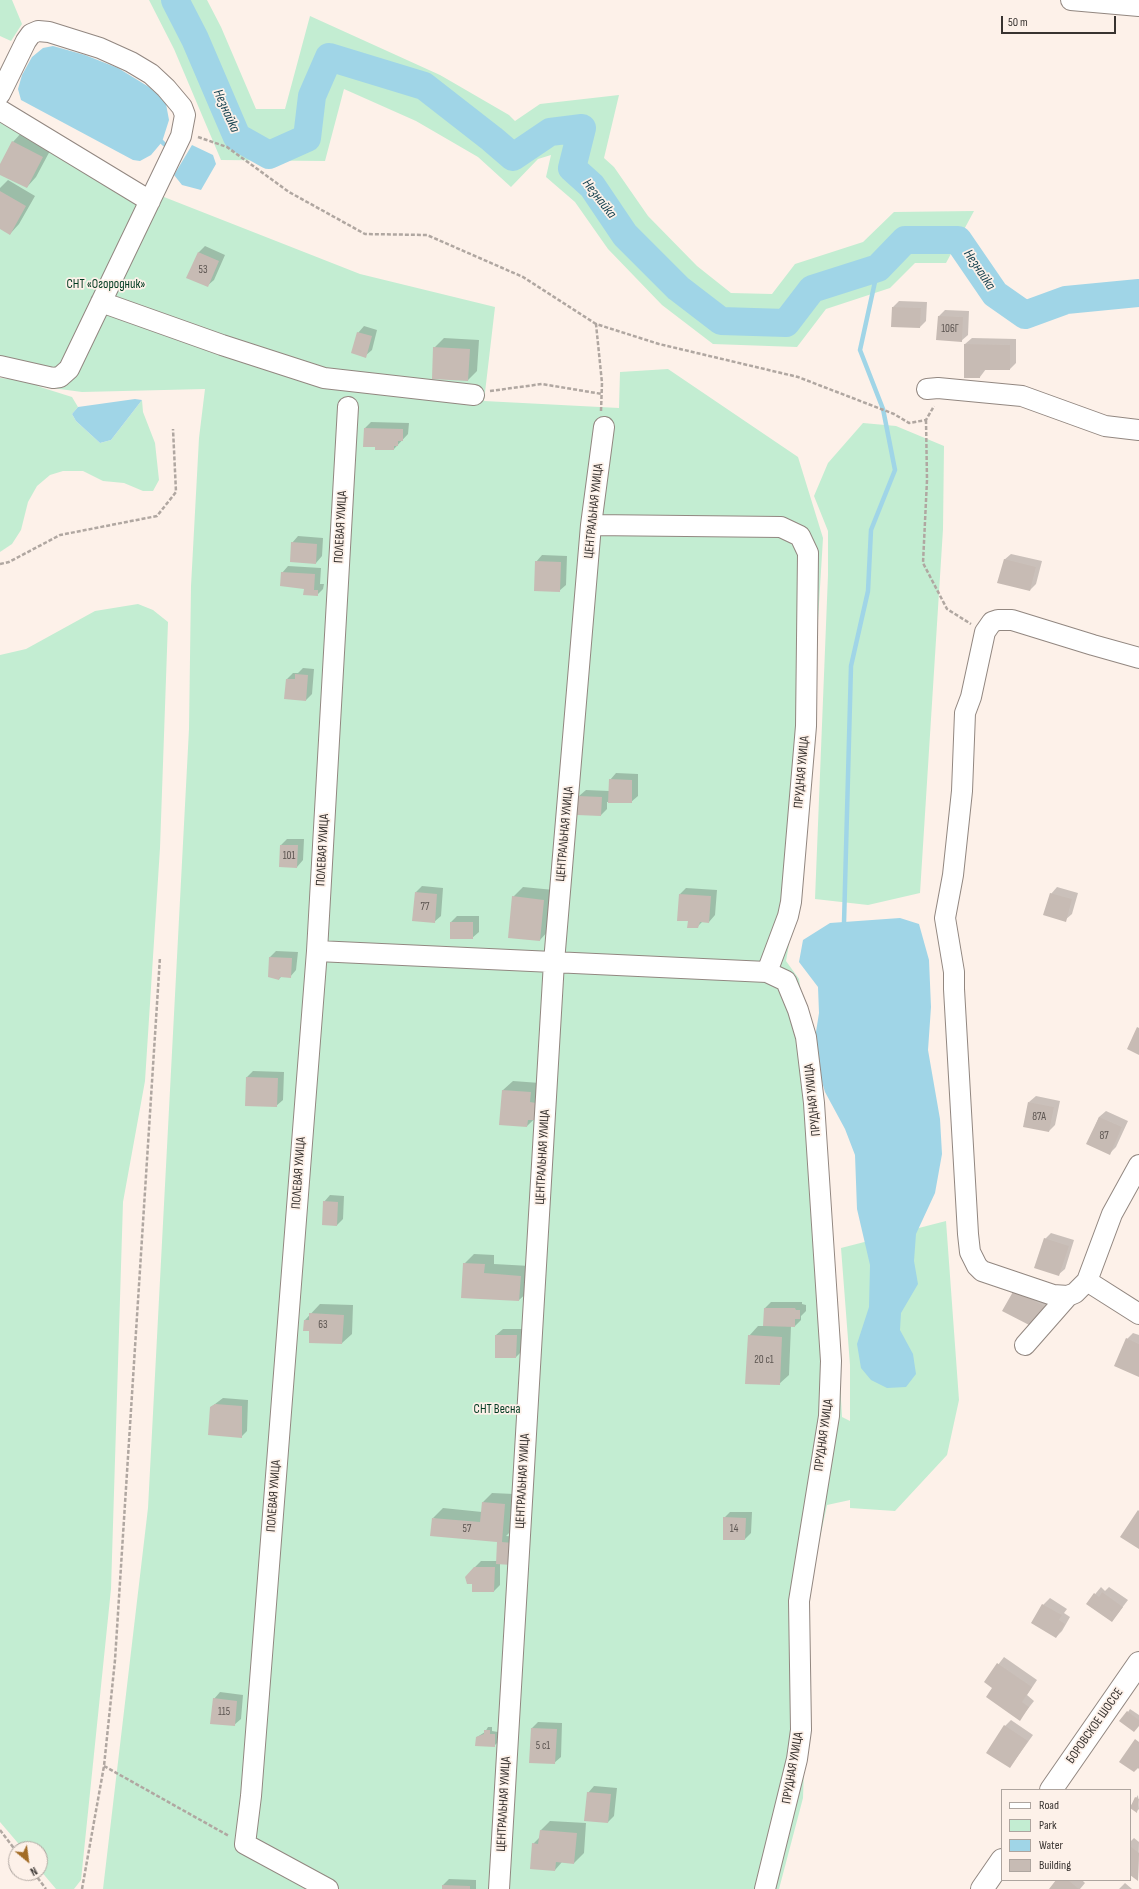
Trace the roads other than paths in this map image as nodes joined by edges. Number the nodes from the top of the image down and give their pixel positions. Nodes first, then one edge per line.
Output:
1 (1071, 0) edge
2 (1139, 6) edge
3 (0, 94) edge
4 (0, 110) edge
5 (150, 201) junction
6 (101, 302) junction
7 (0, 366) edge
8 (932, 389) road end
9 (474, 395) road end
10 (348, 407) dead end
11 (604, 427) road end
12 (1139, 430) edge
13 (591, 525) junction
14 (1139, 658) edge
15 (317, 951) junction
16 (554, 962) junction
17 (767, 972) junction
18 (1139, 1165) edge
19 (1087, 1281) junction
20 (1068, 1296) junction
21 (1139, 1314) edge
22 (1025, 1345) dead end
23 (1139, 1663) edge
24 (1052, 1789) edge
25 (1001, 1861) edge
26 (328, 1889) edge
27 (499, 1889) edge
28 (765, 1889) edge
29 (982, 1889) edge

1 - 2 street
3 - 5 street
4 - 5 street
5 - 6 street
6 - 7 street
6 - 9 street
8 - 12 street
10 - 15 street, ПОЛЕВАЯ УЛИЦА
11 - 13 street, ЦЕНТРАЛЬНАЯ УЛИЦА
13 - 16 street, ЦЕНТРАЛЬНАЯ УЛИЦА
13 - 17 street, ПРУДНАЯ УЛИЦА
14 - 20 street
15 - 16 street
15 - 26 street, ПОЛЕВАЯ УЛИЦА
16 - 17 street
16 - 27 street, ЦЕНТРАЛЬНАЯ УЛИЦА
17 - 28 street, ПРУДНАЯ УЛИЦА
18 - 19 street
19 - 20 street
19 - 21 street
20 - 22 street
23 - 24 main road, БОРОВСКОЕ ШОССЕ
25 - 29 main road

